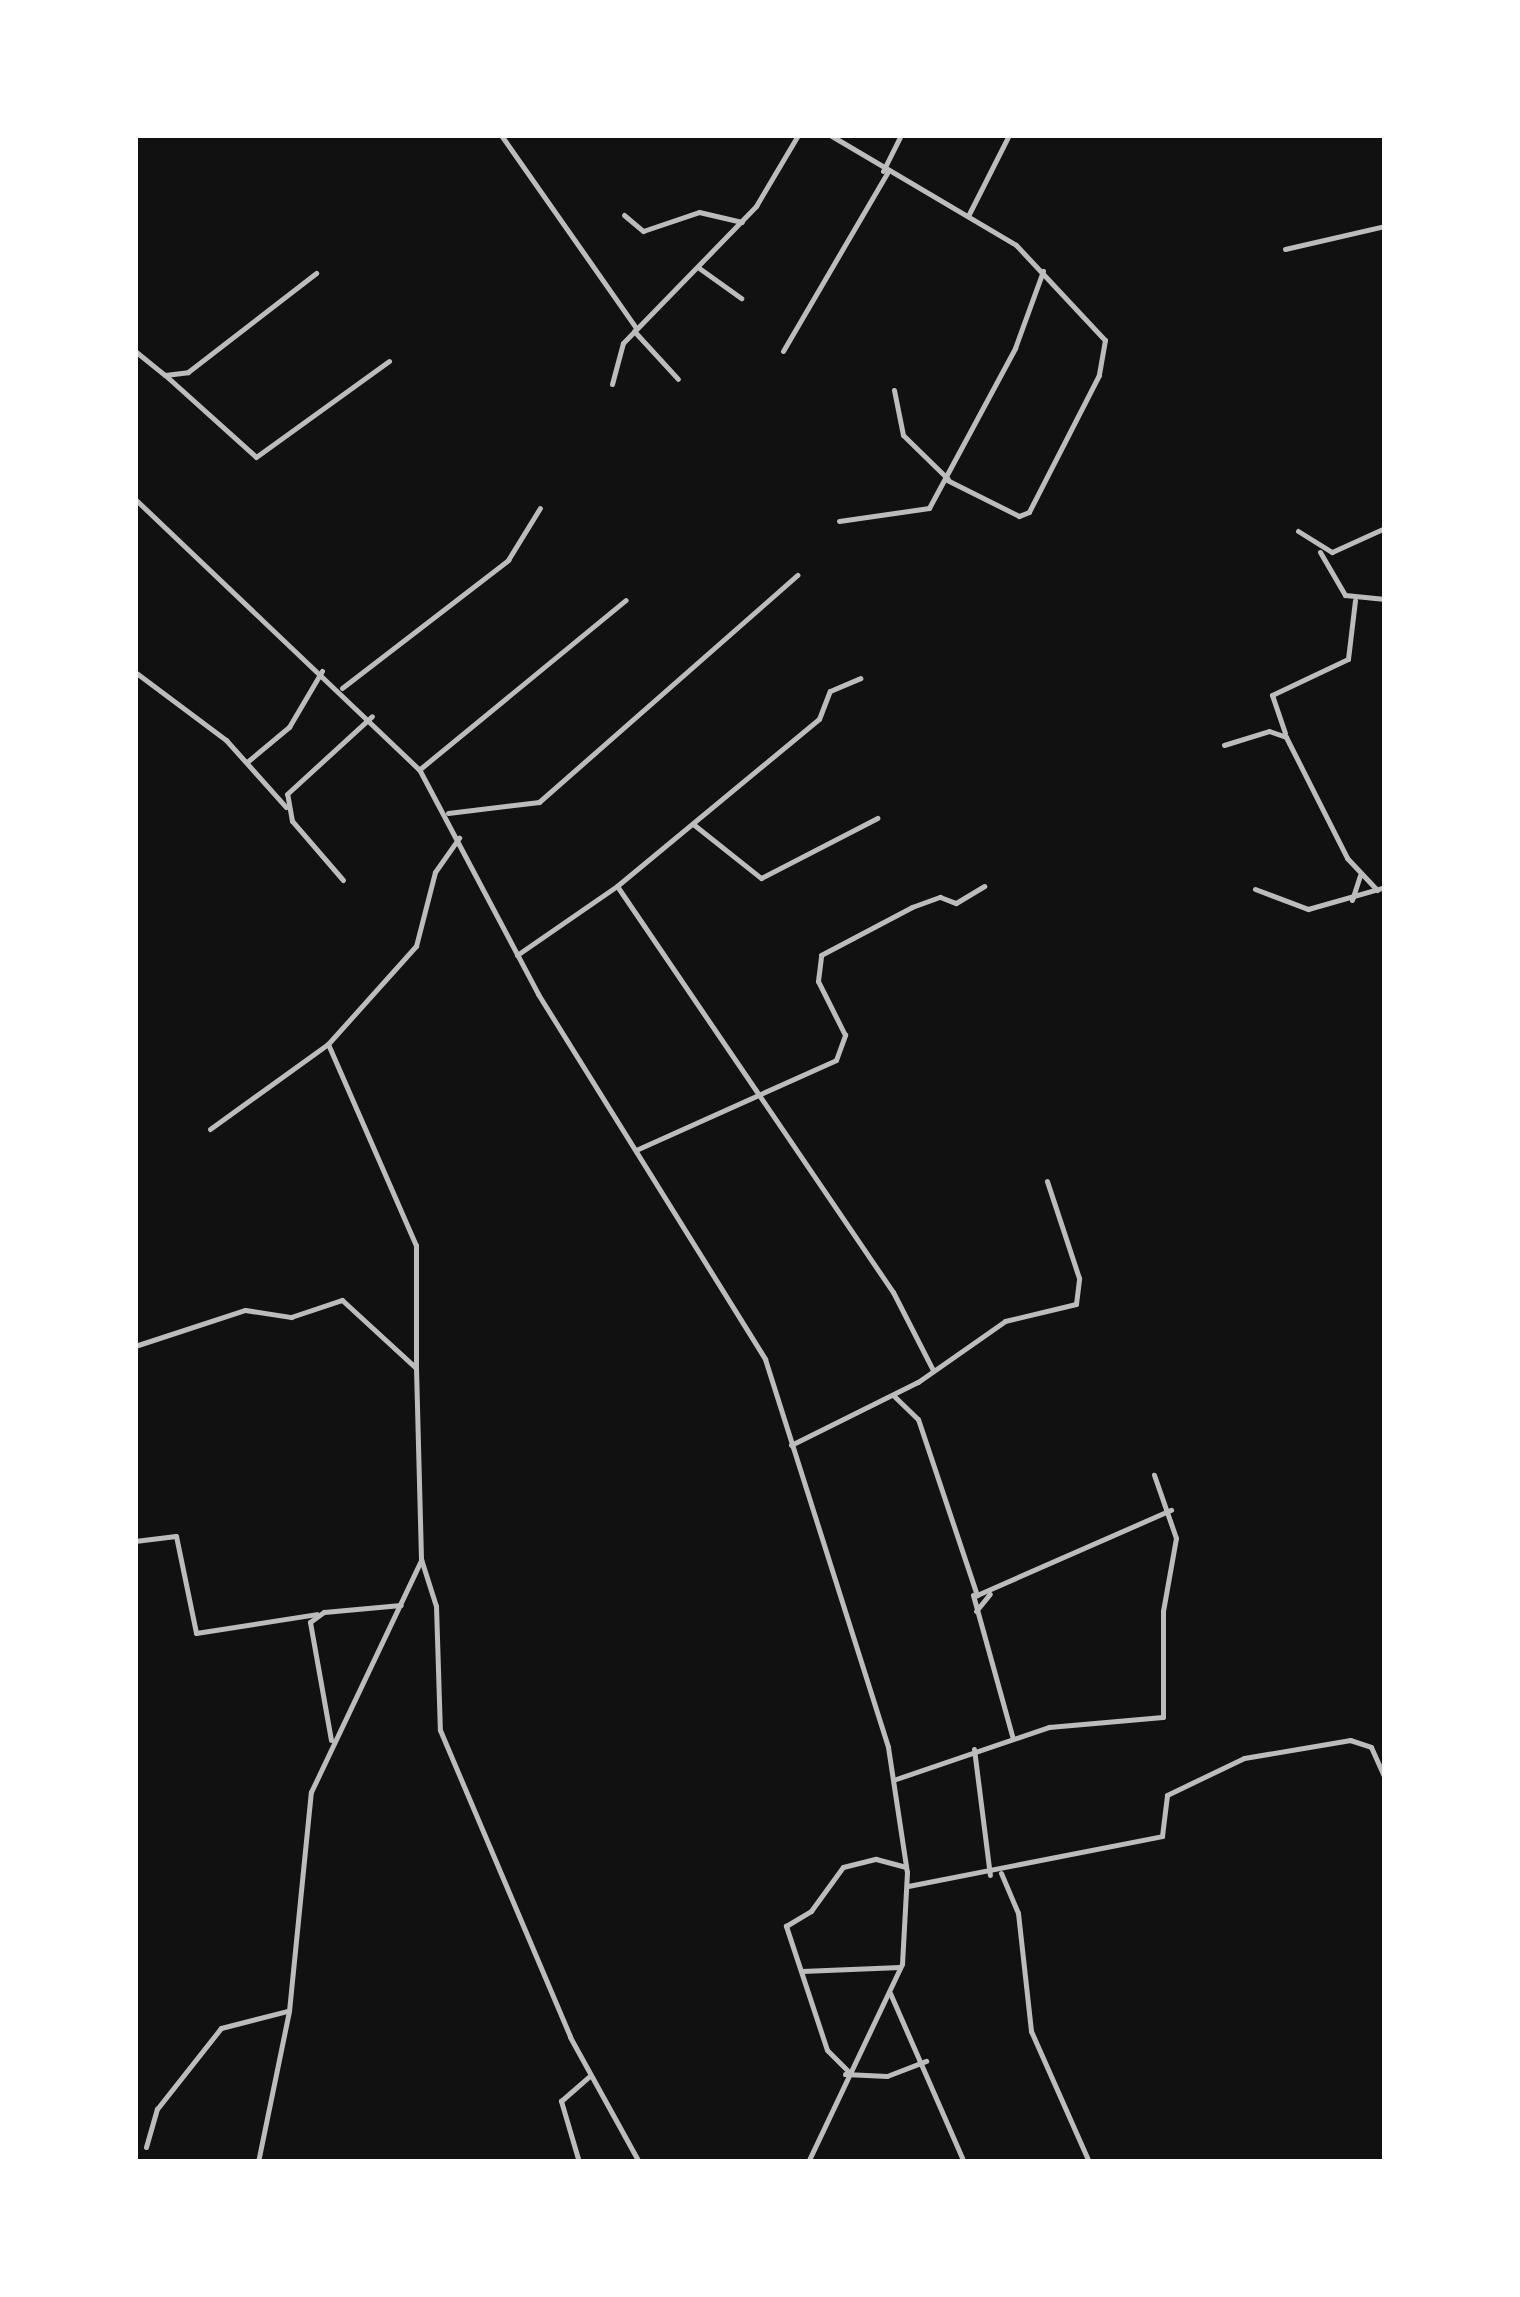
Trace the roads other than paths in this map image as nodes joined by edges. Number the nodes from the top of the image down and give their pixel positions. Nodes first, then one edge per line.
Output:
1 (501, 135) edge
2 (798, 135) edge
3 (830, 135) edge
4 (902, 135) edge
5 (1009, 135) edge
6 (885, 172) junction
7 (624, 215) dead end
8 (968, 216) junction
9 (742, 222) junction
10 (1385, 226) edge
11 (1285, 249) dead end
12 (698, 268) junction
13 (1043, 269) junction
14 (316, 273) dead end
15 (741, 298) dead end
16 (635, 329) junction
17 (135, 351) edge
18 (783, 351) dead end
19 (389, 361) dead end
20 (165, 375) junction
21 (678, 379) dead end
22 (612, 384) dead end
23 (894, 390) dead end
24 (948, 479) junction
25 (135, 499) edge
26 (540, 508) dead end
27 (839, 521) dead end
28 (1385, 528) edge
29 (1298, 531) dead end
30 (1320, 550) junction
31 (796, 576) dead end
32 (1385, 599) edge
33 (626, 600) dead end
34 (1354, 600) junction
35 (322, 670) junction
36 (135, 672) edge
37 (860, 678) dead end
38 (342, 688) junction
39 (372, 716) junction
40 (1286, 737) junction
41 (1224, 745) dead end
42 (246, 762) junction
43 (420, 769) junction
44 (286, 807) junction
45 (448, 813) junction
46 (877, 818) dead end
47 (691, 823) junction
48 (458, 838) junction
49 (1360, 876) junction
50 (343, 880) dead end
51 (617, 886) junction
52 (984, 886) dead end
53 (1255, 889) dead end
54 (1381, 889) edge
55 (1352, 900) junction
56 (516, 955) junction
57 (328, 1044) junction
58 (756, 1094) junction
59 (210, 1129) dead end
60 (636, 1150) junction
61 (1047, 1181) dead end
62 (135, 1346) edge
63 (416, 1368) junction
64 (932, 1370) junction
65 (894, 1396) junction
66 (791, 1446) junction
67 (1154, 1475) dead end
68 (1171, 1510) junction
69 (135, 1541) edge
70 (421, 1559) junction
71 (973, 1592) junction
72 (990, 1594) junction
73 (401, 1605) junction
74 (976, 1611) junction
75 (317, 1614) junction
76 (1012, 1736) junction
77 (331, 1743) junction
78 (974, 1749) junction
79 (1385, 1778) edge
80 (895, 1780) junction
81 (906, 1867) junction
82 (1001, 1872) junction
83 (990, 1875) junction
84 (908, 1886) junction
85 (900, 1967) junction
86 (802, 1970) junction
87 (890, 1992) junction
88 (288, 2011) junction
89 (926, 2061) junction
90 (846, 2072) junction
91 (589, 2077) junction
92 (146, 2146) dead end
93 (258, 2162) edge
94 (579, 2162) edge
95 (640, 2162) edge
96 (808, 2162) edge
97 (964, 2162) edge
98 (1089, 2162) edge

1 - 16 street
2 - 9 street
3 - 6 street
4 - 6 street
5 - 8 street
6 - 8 street
6 - 18 street
7 - 9 street
8 - 13 street
9 - 12 street
10 - 11 street
12 - 15 street
12 - 16 street
13 - 24 street
13 - 24 street
14 - 20 street
16 - 21 street
16 - 22 street
17 - 20 street
19 - 20 street
23 - 24 street
24 - 27 street
25 - 35 street
26 - 38 street
28 - 30 street
29 - 30 street
30 - 34 street
31 - 45 street
32 - 34 street
33 - 43 street
34 - 40 street
35 - 38 street
35 - 42 street
36 - 42 street
37 - 47 street
38 - 39 street
39 - 43 street
39 - 44 street
40 - 41 street
40 - 49 street
42 - 44 street
43 - 45 street
44 - 50 street
45 - 48 street
46 - 47 street
47 - 51 street
48 - 56 street
48 - 57 street
49 - 54 street
49 - 55 street
51 - 56 street
51 - 58 street
52 - 58 street
53 - 55 street
54 - 55 street
56 - 60 street
57 - 59 street
57 - 63 street
58 - 60 street
58 - 64 street
60 - 66 street
61 - 64 street
62 - 63 street
63 - 70 street
64 - 65 street
65 - 66 street
65 - 71 street
66 - 80 street
67 - 68 street
68 - 72 street
68 - 76 street
69 - 75 street
70 - 73 street
70 - 91 street
71 - 72 street
71 - 74 street
72 - 74 street
73 - 75 street
73 - 77 street
74 - 76 street
75 - 77 street
76 - 78 street
77 - 88 street
78 - 80 street
78 - 83 street
79 - 82 street
80 - 81 street
81 - 84 street
81 - 86 street
82 - 83 street
82 - 98 street
83 - 84 street
84 - 85 street
85 - 86 street
85 - 87 street
86 - 90 street
87 - 89 street
87 - 90 street
88 - 92 street
88 - 93 street
89 - 90 street
89 - 97 street
90 - 96 street
91 - 94 street
91 - 95 street

